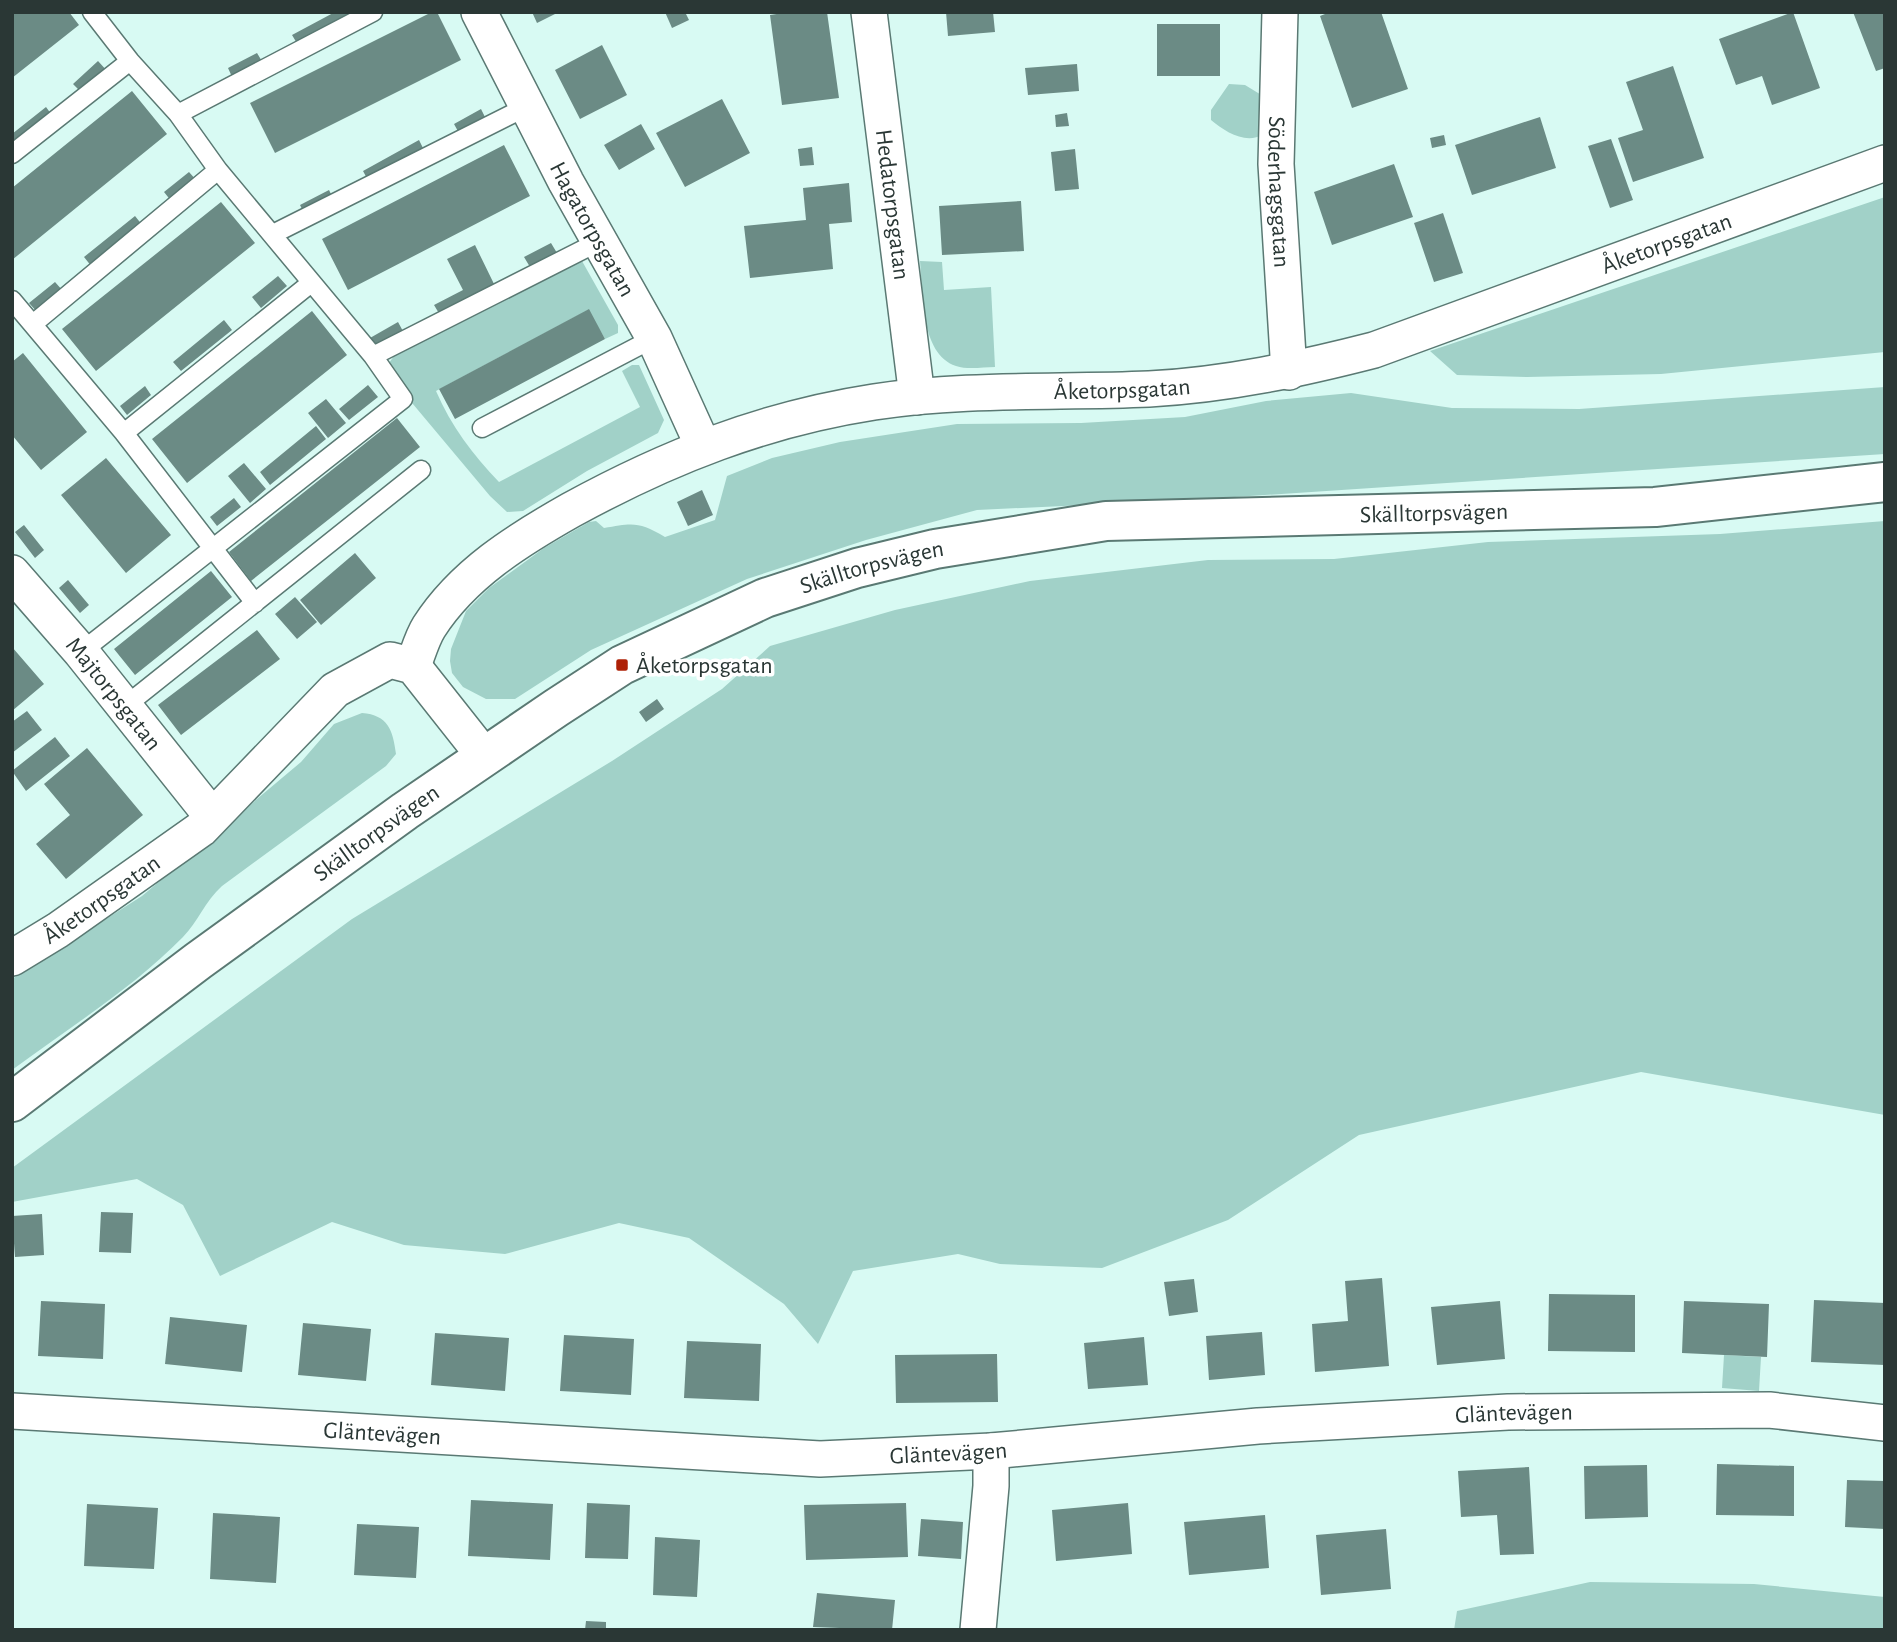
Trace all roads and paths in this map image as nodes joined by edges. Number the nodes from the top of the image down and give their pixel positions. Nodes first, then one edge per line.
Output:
1 (92, 12) edge
2 (373, 12) edge
3 (479, 12) edge
4 (869, 12) edge
5 (1280, 12) edge
6 (130, 61) junction
7 (526, 107) junction
8 (178, 114) junction
9 (12, 154) edge
10 (1885, 163) edge
11 (218, 170) junction
12 (274, 234) junction
13 (600, 241) junction
14 (311, 283) junction
15 (12, 300) edge
16 (33, 324) junction
17 (654, 338) junction
18 (373, 356) junction
19 (1289, 372) junction
20 (917, 397) junction
21 (482, 428) dead end
22 (124, 433) junction
23 (703, 446) junction
24 (421, 470) dead end
25 (1885, 482) edge
26 (212, 547) junction
27 (12, 573) edge
28 (255, 603) junction
29 (82, 652) junction
30 (413, 666) junction
31 (124, 707) junction
32 (485, 757) junction
33 (211, 816) junction
34 (12, 958) edge
35 (12, 1102) edge
36 (12, 1411) edge
37 (1885, 1423) edge
38 (990, 1451) junction
39 (978, 1630) edge

1 - 6 lane
2 - 8 lane
3 - 7 street, Hagatorpsgatan
4 - 20 street, Hedatorpsgatan
5 - 19 street, Söderhagsgatan
6 - 8 lane
6 - 9 lane
7 - 12 lane
7 - 13 street, Hagatorpsgatan
8 - 11 lane
10 - 19 street, Åketorpsgatan
11 - 12 lane
11 - 16 lane
12 - 14 lane
13 - 17 street, Hagatorpsgatan
13 - 18 lane
14 - 18 lane
14 - 22 lane
15 - 16 lane
16 - 22 lane
17 - 21 lane
17 - 23 street, Hagatorpsgatan
18 - 26 lane
19 - 20 street, Åketorpsgatan
20 - 23 street, Åketorpsgatan
22 - 26 lane
23 - 30 street, Åketorpsgatan
24 - 28 lane
25 - 32 street, Skälltorpsvägen
26 - 28 lane
26 - 29 lane
27 - 29 street, Majtorpsgatan
28 - 31 lane
29 - 31 street, Majtorpsgatan
30 - 32 street
30 - 33 street, Åketorpsgatan
31 - 33 street, Majtorpsgatan
32 - 35 street, Skälltorpsvägen
33 - 34 street, Åketorpsgatan
36 - 38 street, Gläntevägen
37 - 38 street, Gläntevägen
38 - 39 street

